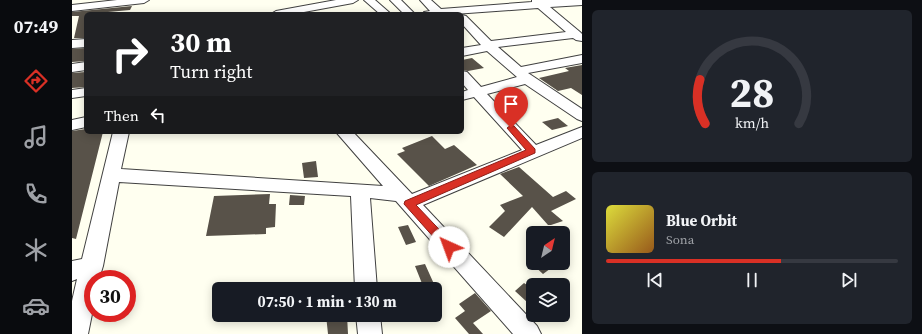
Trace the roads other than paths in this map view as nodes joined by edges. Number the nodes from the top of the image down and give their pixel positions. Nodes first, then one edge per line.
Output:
1 (353, 0) edge
2 (369, 0) edge
3 (395, 0) edge
4 (425, 0) edge
5 (444, 0) edge
6 (102, 2) edge
7 (538, 2) edge
8 (582, 2) edge
9 (145, 4) edge
10 (72, 8) edge
11 (315, 11) edge
12 (115, 12) edge
13 (302, 12) edge
14 (384, 12) edge
15 (408, 12) edge
16 (432, 12) edge
17 (457, 12) edge
18 (464, 13) edge
19 (84, 16) edge
20 (72, 18) edge
21 (464, 20) edge
22 (579, 37) edge
23 (84, 42) edge
24 (72, 44) edge
25 (488, 46) junction
26 (464, 52) edge
27 (582, 59) edge
28 (84, 66) edge
29 (72, 68) edge
30 (523, 75) junction
31 (464, 77) edge
32 (84, 92) edge
33 (479, 92) junction
34 (72, 94) edge
35 (464, 96) edge
36 (582, 116) edge
37 (84, 122) edge
38 (72, 125) edge
39 (582, 132) edge
40 (121, 134) edge
41 (346, 134) edge
42 (532, 151) junction
43 (112, 174) junction
44 (360, 190) junction
45 (405, 199) junction
46 (92, 266) junction
47 (72, 271) edge
48 (366, 282) edge
49 (369, 322) edge
50 (76, 328) edge
51 (370, 334) edge
52 (529, 334) edge

1 - 11 street
2 - 14 street
3 - 15 street
4 - 16 street
5 - 17 street
6 - 9 street
6 - 10 street
7 - 8 street
7 - 18 street
7 - 22 street
9 - 12 street
11 - 13 street
19 - 20 street
21 - 25 street
22 - 25 street
23 - 24 street
25 - 26 street
25 - 30 street
27 - 30 street
28 - 29 street
30 - 33 street
30 - 36 street
31 - 33 street
32 - 34 street
33 - 35 street
33 - 42 street
37 - 38 street
39 - 42 street
40 - 43 street
41 - 45 street
42 - 45 street
43 - 44 street
43 - 46 street
44 - 45 street
44 - 48 street
45 - 52 street
46 - 47 street
46 - 50 street
49 - 51 street

